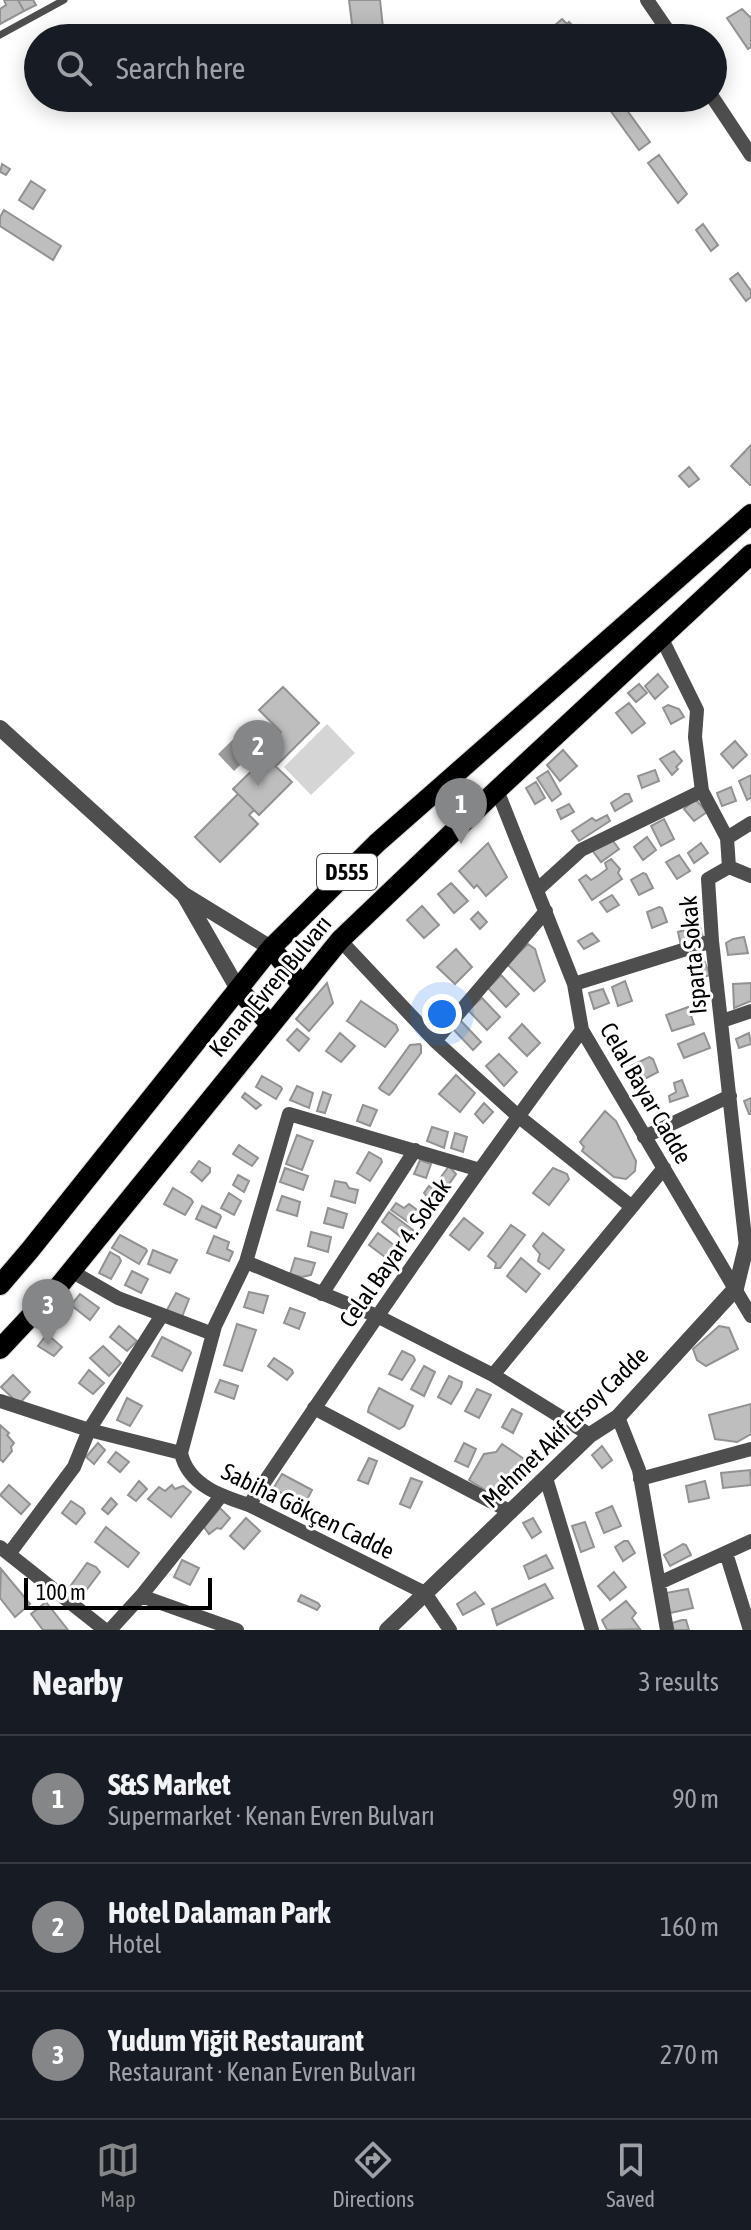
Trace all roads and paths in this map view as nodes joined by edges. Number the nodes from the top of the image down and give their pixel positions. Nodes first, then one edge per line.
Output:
1 (64, 0) edge
2 (647, 0) edge
3 (663, 24) edge
4 (0, 35) edge
5 (722, 112) edge
6 (751, 155) edge
7 (751, 514) edge
8 (751, 554) edge
9 (661, 637) junction
10 (0, 728) edge
11 (497, 790) junction
12 (702, 791) junction
13 (751, 823) edge
14 (727, 838) junction
15 (729, 867) junction
16 (751, 876) edge
17 (537, 890) junction
18 (183, 894) junction
19 (546, 911) junction
20 (340, 940) junction
21 (712, 941) junction
22 (271, 948) junction
23 (574, 984) junction
24 (302, 985) junction
25 (238, 989) junction
26 (751, 1011) edge
27 (722, 1021) junction
28 (270, 1024) junction
29 (582, 1030) junction
30 (435, 1041) junction
31 (730, 1096) junction
32 (518, 1116) junction
33 (644, 1137) junction
34 (415, 1150) junction
35 (664, 1168) junction
36 (480, 1170) junction
37 (632, 1207) junction
38 (748, 1245) edge
39 (246, 1262) junction
40 (71, 1271) junction
41 (0, 1285) edge
42 (736, 1288) junction
43 (322, 1294) junction
44 (162, 1315) junction
45 (377, 1316) junction
46 (751, 1316) edge
47 (213, 1334) junction
48 (0, 1349) edge
49 (493, 1375) junction
50 (0, 1401) edge
51 (314, 1408) junction
52 (618, 1417) junction
53 (89, 1430) junction
54 (590, 1435) junction
55 (751, 1449) edge
56 (181, 1453) junction
57 (546, 1478) junction
58 (640, 1479) junction
59 (221, 1496) junction
60 (249, 1505) junction
61 (511, 1512) junction
62 (751, 1541) edge
63 (4, 1550) edge
64 (726, 1553) junction
65 (659, 1583) junction
66 (425, 1593) junction
67 (141, 1596) junction
68 (107, 1630) edge
69 (237, 1630) edge
70 (387, 1630) edge
71 (450, 1630) edge
72 (592, 1630) edge
73 (667, 1630) edge
74 (750, 1630) edge

1 - 4 lane
2 - 3 street
5 - 6 street
7 - 22 main road, Kenan Evren Bulvarı / D555
8 - 9 main road, Kenan Evren Bulvarı / D555
9 - 11 main road, Kenan Evren Bulvarı / D555
9 - 12 street
10 - 18 street
11 - 17 street, Celal Bayar Cadde
11 - 20 main road, Kenan Evren Bulvarı / D555
12 - 14 street
12 - 17 street
13 - 14 street
14 - 15 street
15 - 16 street
15 - 21 street, Isparta Sokak
17 - 19 street, Celal Bayar Cadde
18 - 22 street
18 - 25 street
19 - 23 street, Celal Bayar Cadde
19 - 30 street
20 - 24 main road, Kenan Evren Bulvarı / D555
20 - 30 street
21 - 23 street
21 - 27 street, Isparta Sokak
22 - 24 main road
22 - 25 main road, Kenan Evren Bulvarı / D555
23 - 29 street, Celal Bayar Cadde
24 - 28 main road, Kenan Evren Bulvarı / D555
25 - 28 main road
25 - 41 main road, Kenan Evren Bulvarı / D555
26 - 27 street
27 - 31 street, Isparta Sokak
28 - 40 main road, Kenan Evren Bulvarı / D555
29 - 32 street, Celal Bayar 4. Sokak
29 - 33 street, Celal Bayar Cadde
30 - 32 street
31 - 33 street
31 - 38 street, Isparta Sokak
32 - 36 street, Celal Bayar 4. Sokak
32 - 37 street
33 - 35 street, Celal Bayar Cadde
34 - 36 street
34 - 39 street
34 - 43 street
35 - 37 street
35 - 42 street, Celal Bayar Cadde
36 - 45 street, Celal Bayar 4. Sokak
37 - 49 street
38 - 42 street, Mehmet Akif Ersoy Cadde
39 - 43 street
39 - 47 street
40 - 44 street
40 - 48 main road, Kenan Evren Bulvarı / D555
42 - 46 street, Celal Bayar Cadde
42 - 52 street, Mehmet Akif Ersoy Cadde
43 - 45 street
44 - 47 street
44 - 53 street
45 - 49 street
45 - 51 street, Celal Bayar 4. Sokak
47 - 56 street
49 - 54 street
50 - 53 street
51 - 60 street, Celal Bayar 4. Sokak
51 - 61 street
52 - 54 street, Mehmet Akif Ersoy Cadde
52 - 58 street
53 - 56 street
53 - 63 street
54 - 57 street, Mehmet Akif Ersoy Cadde
55 - 58 street
56 - 59 street, Sabiha Gökçen Cadde
57 - 61 street, Mehmet Akif Ersoy Cadde
57 - 72 street
58 - 65 street
59 - 60 street, Sabiha Gökçen Cadde
59 - 67 street
60 - 66 street, Sabiha Gökçen Cadde
61 - 66 street, Mehmet Akif Ersoy Cadde
62 - 64 street
63 - 68 street
64 - 65 street
64 - 74 street
65 - 73 street
66 - 70 street, Mehmet Akif Ersoy Cadde
66 - 71 street
67 - 68 street
67 - 69 street

